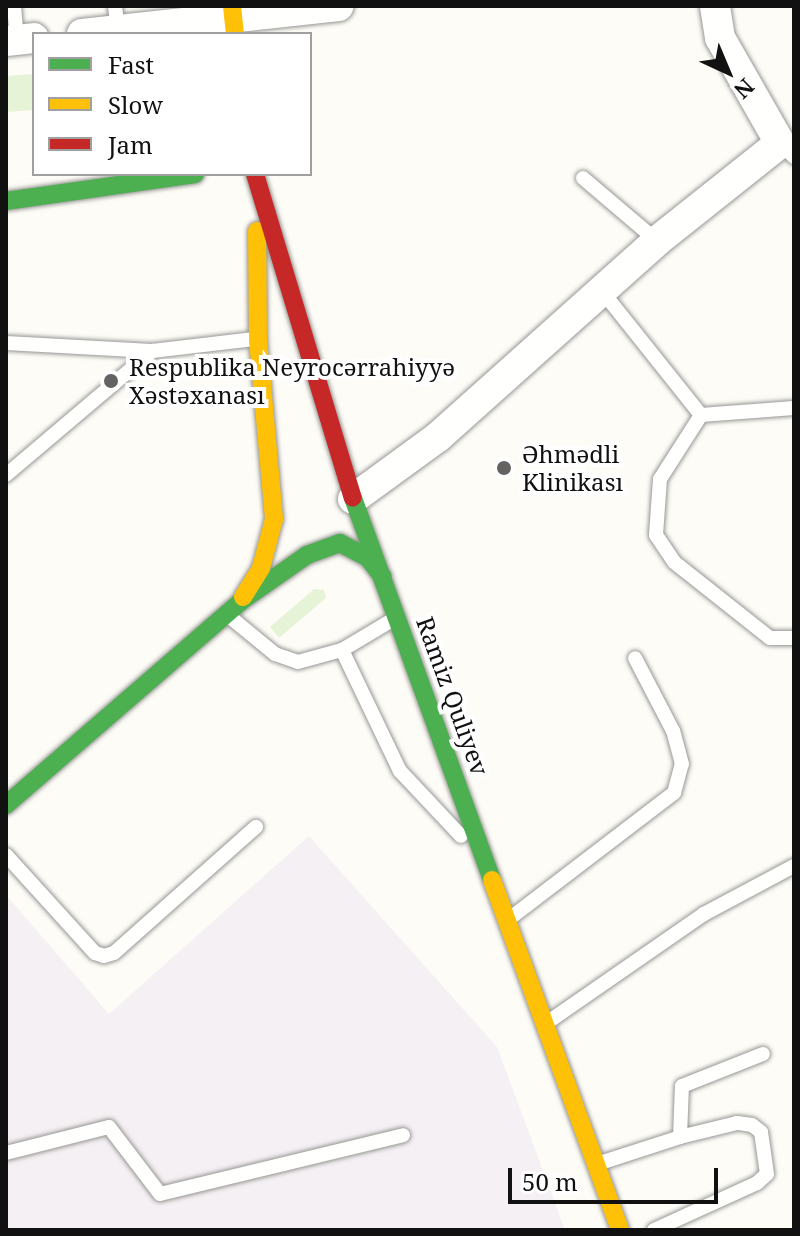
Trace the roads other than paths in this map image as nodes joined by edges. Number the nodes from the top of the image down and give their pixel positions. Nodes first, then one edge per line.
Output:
1 (14, 6) edge
2 (338, 6) edge
3 (715, 6) edge
4 (117, 18) edge
5 (233, 20) edge
6 (86, 32) edge
7 (19, 40) edge
8 (787, 150) edge
9 (181, 176) edge
10 (219, 177) edge
11 (583, 178) dead end
12 (256, 180) edge
13 (6, 201) edge
14 (657, 241) junction
15 (602, 291) junction
16 (258, 339) junction
17 (6, 343) edge
18 (152, 351) junction
19 (794, 408) edge
20 (701, 415) junction
21 (6, 475) edge
22 (347, 504) junction
23 (319, 530) dead end
24 (384, 578) junction
25 (233, 608) junction
26 (400, 616) junction
27 (794, 638) edge
28 (342, 650) junction
29 (635, 658) dead end
30 (6, 805) edge
31 (256, 827) dead end
32 (6, 855) edge
33 (489, 866) junction
34 (794, 866) edge
35 (509, 919) junction
36 (548, 1022) junction
37 (763, 1054) dead end
38 (403, 1135) dead end
39 (680, 1137) junction
40 (6, 1153) edge
41 (596, 1164) junction
42 (620, 1230) edge
43 (654, 1230) edge

1 - 7 lane
2 - 5 street
3 - 8 street
4 - 5 street
4 - 6 street
8 - 14 street
9 - 13 main road
10 - 12 main road
11 - 14 lane
12 - 16 main road
12 - 22 main road, Ramiz Quliyev
14 - 15 street
15 - 20 lane
15 - 22 street
16 - 18 lane
16 - 25 main road
17 - 18 lane
18 - 21 lane
19 - 20 lane
20 - 27 lane
22 - 24 main road, Ramiz Quliyev
23 - 25 main road
24 - 25 main road
24 - 26 main road, Ramiz Quliyev
25 - 28 lane
25 - 30 main road
26 - 28 lane
26 - 33 main road, Ramiz Quliyev
28 - 33 lane
29 - 35 lane
31 - 32 lane
33 - 35 main road, Ramiz Quliyev
34 - 36 lane
35 - 36 main road, Ramiz Quliyev
36 - 41 main road, Ramiz Quliyev
37 - 39 lane
38 - 40 lane
39 - 41 lane
39 - 43 lane
41 - 42 main road, Ramiz Quliyev

